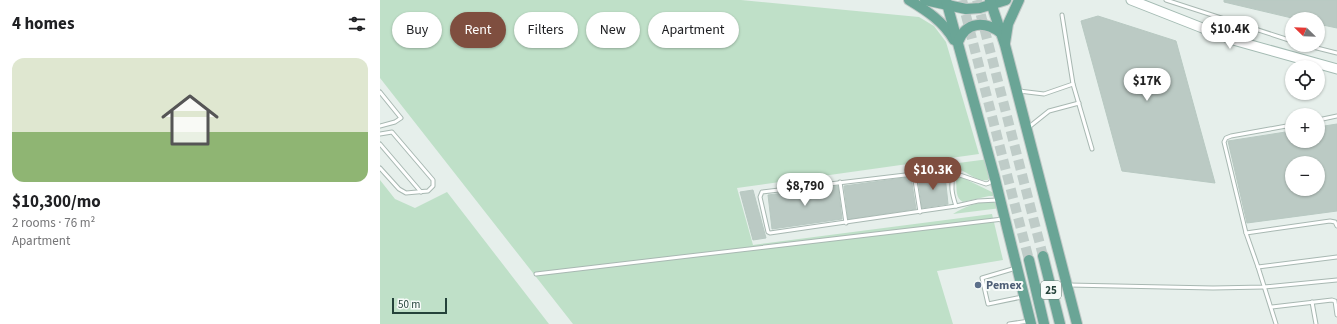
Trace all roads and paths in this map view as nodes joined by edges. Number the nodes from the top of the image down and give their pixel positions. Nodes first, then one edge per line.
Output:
1 (908, 0) edge
2 (925, 0) edge
3 (1006, 0) edge
4 (1019, 0) edge
5 (1131, 0) edge
6 (1166, 0) edge
7 (991, 2) edge
8 (947, 3) edge
9 (1062, 15) dead end
10 (1001, 33) junction
11 (1285, 39) edge
12 (1005, 45) junction
13 (959, 46) junction
14 (1325, 50) edge
15 (1337, 53) edge
16 (1337, 69) edge
17 (1074, 84) junction
18 (1016, 91) junction
19 (380, 92) edge
20 (1079, 103) junction
21 (1337, 116) edge
22 (1325, 119) edge
23 (380, 126) edge
24 (1285, 126) edge
25 (1026, 129) junction
26 (380, 134) edge
27 (380, 144) edge
28 (1092, 149) dead end
29 (380, 168) edge
30 (954, 173) junction
31 (914, 174) junction
32 (994, 176) junction
33 (840, 182) junction
34 (421, 192) junction
35 (1000, 200) junction
36 (956, 206) junction
37 (920, 212) junction
38 (1004, 219) junction
39 (846, 223) junction
40 (1337, 226) edge
41 (1246, 233) junction
42 (1043, 256) tunnel mouth
43 (1337, 257) edge
44 (1029, 260) tunnel mouth
45 (1258, 267) junction
46 (1016, 268) junction
47 (536, 274) dead end
48 (1337, 280) edge
49 (1067, 284) junction
50 (1264, 287) junction
51 (1024, 297) junction
52 (1312, 302) junction
53 (1272, 307) junction
54 (1337, 315) edge
55 (1031, 322) edge
56 (1009, 324) edge
57 (1044, 324) edge
58 (1060, 324) edge
59 (1077, 324) edge
60 (1276, 324) edge
61 (1316, 324) edge

1 - 13 main road
2 - 8 main road
3 - 7 main road
4 - 12 main road
5 - 16 street
6 - 11 lane
7 - 8 main road
7 - 10 main road
8 - 13 main road
9 - 17 lane
10 - 12 main road
10 - 13 main road
12 - 18 main road
13 - 32 main road
14 - 15 lane
17 - 18 lane
17 - 20 lane
18 - 25 main road
19 - 23 lane
20 - 25 lane
20 - 28 lane
21 - 22 lane
24 - 41 lane
25 - 49 main road
26 - 34 lane
27 - 34 lane
29 - 34 lane
30 - 31 lane
30 - 32 lane
30 - 36 lane
31 - 33 lane
31 - 37 lane
32 - 35 main road
33 - 39 lane
33 - 39 lane
35 - 36 lane
35 - 38 main road
36 - 37 lane
37 - 39 lane
38 - 46 main road
38 - 47 lane
40 - 41 lane
41 - 45 lane
42 - 58 main road, 25
43 - 45 lane
44 - 57 main road, 25
45 - 50 lane
46 - 51 main road
46 - 51 lane
48 - 50 lane
49 - 50 lane
49 - 59 main road
50 - 53 lane
51 - 55 main road
52 - 53 lane
52 - 54 lane
52 - 61 lane
53 - 60 lane
55 - 56 lane

